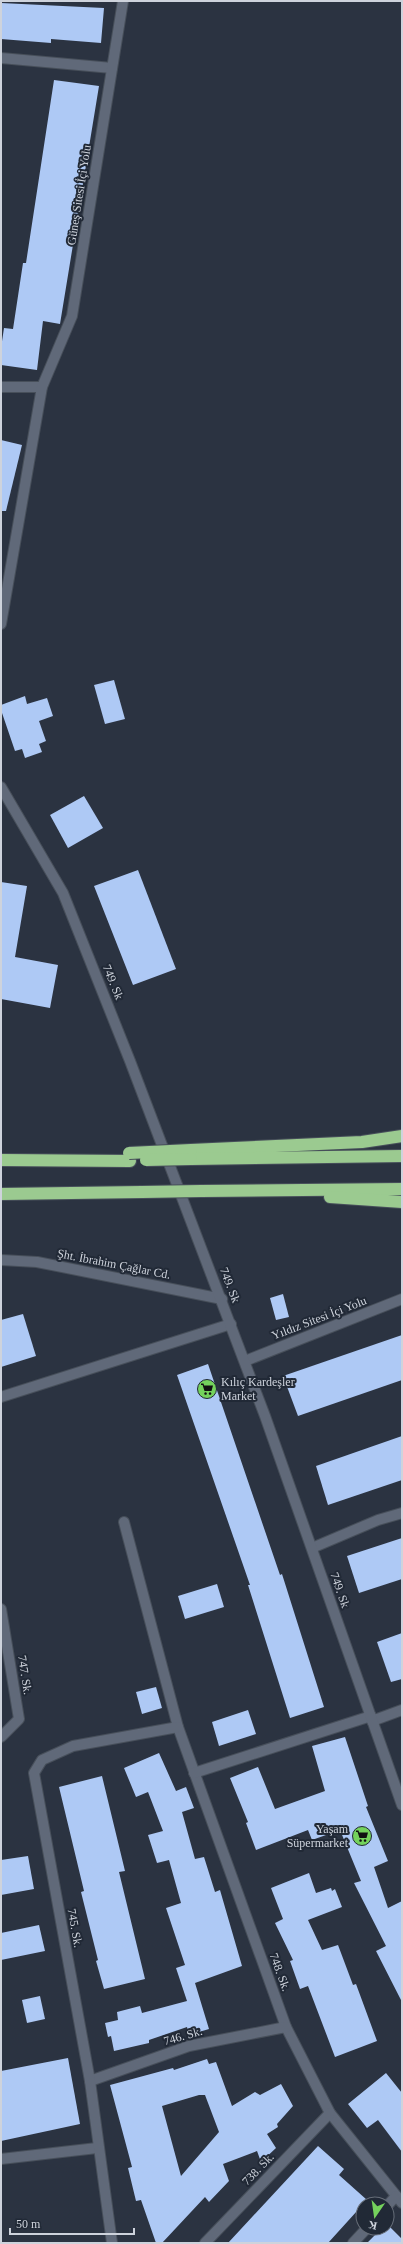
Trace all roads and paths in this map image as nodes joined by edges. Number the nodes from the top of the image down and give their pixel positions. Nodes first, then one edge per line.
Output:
1 (123, 1) edge
2 (1, 58) edge
3 (112, 68) junction
4 (1, 387) edge
5 (42, 388) junction
6 (1, 624) edge
7 (1, 787) edge
8 (402, 1136) edge
9 (191, 1154) junction
10 (402, 1156) edge
11 (1, 1160) edge
12 (402, 1189) edge
13 (217, 1191) junction
14 (1, 1194) edge
15 (402, 1202) edge
16 (1, 1260) edge
17 (222, 1299) junction
18 (402, 1299) edge
19 (231, 1324) junction
20 (245, 1361) junction
21 (1, 1397) edge
22 (402, 1513) edge
23 (124, 1522) dead end
24 (312, 1548) junction
25 (1, 1609) edge
26 (402, 1710) edge
27 (372, 1718) junction
28 (178, 1727) junction
29 (1, 1737) edge
30 (194, 1773) junction
31 (402, 1805) edge
32 (286, 2027) junction
33 (90, 2081) junction
34 (330, 2113) junction
35 (97, 2148) junction
36 (1, 2159) edge
37 (399, 2200) edge
38 (112, 2243) edge
39 (205, 2243) edge

1 - 3 street, Güneş Sitesi İçi Yolu
2 - 3 street
3 - 5 street, Güneş Sitesi İçi Yolu
4 - 5 street
5 - 6 street, Güneş Sitesi İçi Yolu
7 - 17 street, 749. Sk
8 - 9 highway
9 - 10 highway
9 - 11 highway, bridge
12 - 13 highway
13 - 14 highway, bridge
13 - 15 highway
16 - 17 street, Şht. İbrahim Çağlar Cd.
17 - 19 street, 749. Sk
18 - 20 street, Yıldız Sitesi İçi Yolu
19 - 20 street, 749. Sk
19 - 21 street
20 - 24 street, 749. Sk
22 - 24 street
23 - 28 street, 748. Sk.
24 - 27 street, 749. Sk
25 - 29 street, 747. Sk.
26 - 27 street
27 - 30 street
27 - 31 street, 749. Sk
28 - 30 street, 748. Sk.
28 - 33 street, 745. Sk.
30 - 32 street, 748. Sk.
32 - 33 street, 746. Sk.
32 - 34 street, 748. Sk.
33 - 35 street, 745. Sk.
34 - 37 street, 748. Sk.
34 - 39 street, 738. Sk.
35 - 36 street
35 - 38 street, 745. Sk.

